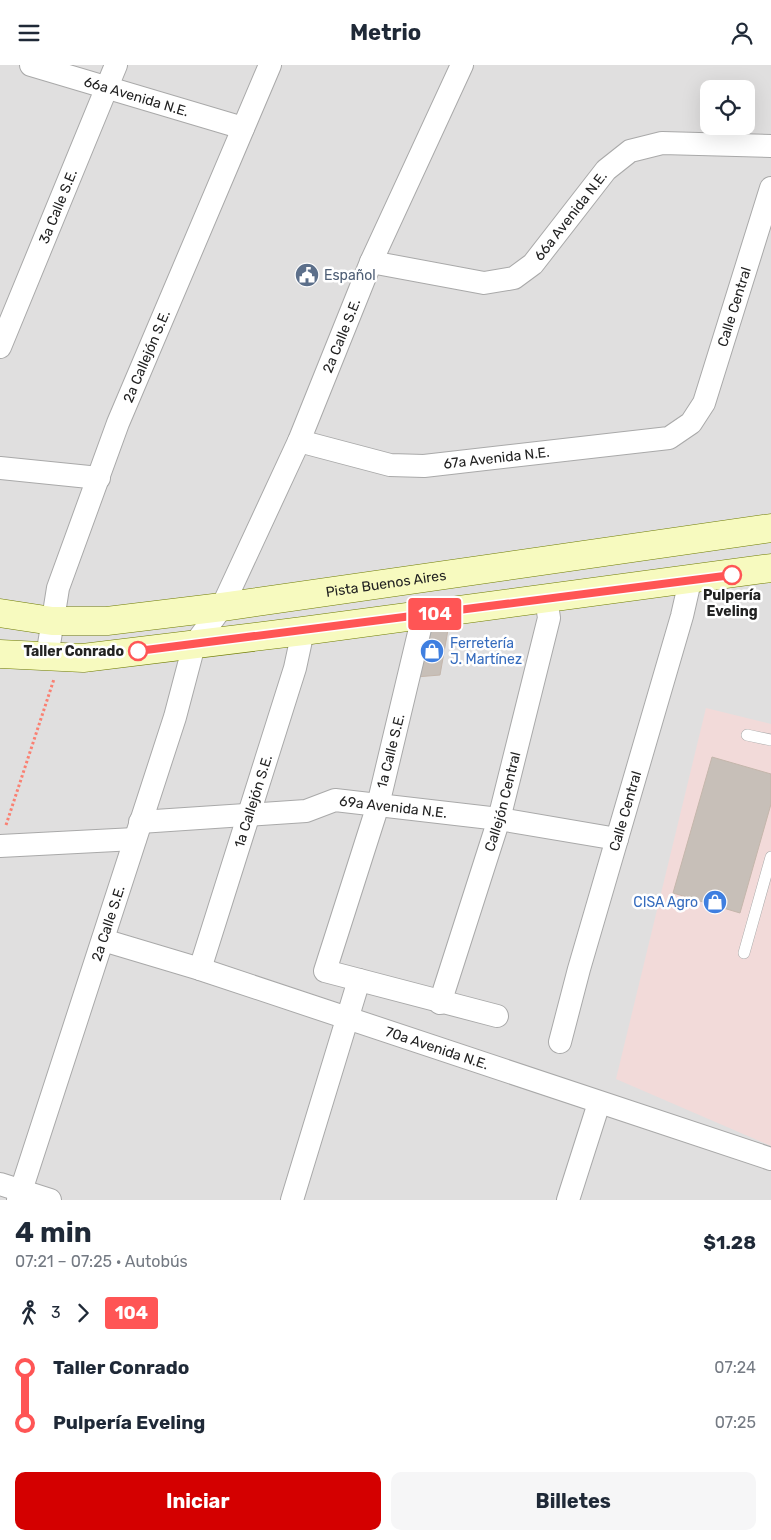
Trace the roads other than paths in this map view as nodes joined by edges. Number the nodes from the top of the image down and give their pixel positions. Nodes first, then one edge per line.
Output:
1 (31, 65) edge
2 (116, 65) edge
3 (270, 65) edge
4 (462, 65) edge
5 (107, 87) junction
6 (244, 128) junction
7 (771, 146) edge
8 (771, 188) edge
9 (371, 262) junction
10 (0, 347) edge
11 (691, 423) joint
12 (299, 441) junction
13 (0, 468) edge
14 (99, 478) junction
15 (771, 527) edge
16 (771, 568) edge
17 (690, 581) junction
18 (546, 597) junction
19 (222, 607) junction
20 (0, 613) edge
21 (422, 616) junction
22 (52, 621) junction
23 (303, 631) junction
24 (194, 645) junction
25 (0, 654) edge
26 (54, 657) junction
27 (747, 735) dead end
28 (771, 740) edge
29 (378, 805) junction
30 (248, 817) junction
31 (499, 819) junction
32 (137, 830) junction
33 (2, 839) edge
34 (618, 839) junction
35 (771, 857) edge
36 (103, 940) junction
37 (744, 953) dead end
38 (200, 969) junction
39 (359, 980) junction
40 (440, 1003) junction
41 (497, 1017) dead end
42 (348, 1018) junction
43 (560, 1042) dead end
44 (599, 1103) junction
45 (771, 1159) edge
46 (13, 1192) edge
47 (50, 1200) edge
48 (292, 1200) edge
49 (568, 1200) edge

1 - 5 street, 66a Avenida N.E.
2 - 5 street, 3a Calle S.E.
3 - 6 street, 2a Callejón S.E.
4 - 9 street, 2a Calle S.E.
5 - 6 street, 66a Avenida N.E.
5 - 10 street, 3a Calle S.E.
6 - 14 street, 2a Callejón S.E.
7 - 9 street, 66a Avenida N.E.
8 - 11 street, Calle Central
9 - 12 street, 2a Calle S.E.
11 - 12 street, 67a Avenida N.E.
12 - 19 street, 2a Calle S.E.
13 - 14 street
14 - 22 street, 2a Callejón S.E.
15 - 19 main road, Pista Buenos Aires
16 - 17 main road
17 - 18 main road
17 - 34 street, Calle Central
18 - 21 main road
18 - 31 street, Callejón Central
19 - 22 main road, Pista Buenos Aires
19 - 24 street, 2a Calle S.E.
20 - 22 main road, Pista Buenos Aires
21 - 23 main road
21 - 29 street, 1a Calle S.E.
22 - 26 street, 2a Callejón S.E.
23 - 24 main road
23 - 30 street, 1a Callejón S.E.
24 - 26 main road
24 - 32 street, 2a Calle S.E.
25 - 26 main road
27 - 28 lane
29 - 30 street, 69a Avenida N.E.
29 - 31 street, 69a Avenida N.E.
29 - 39 street, 1a Calle S.E.
30 - 32 street, 69a Avenida N.E.
30 - 38 street, 1a Callejón S.E.
31 - 34 street, 69a Avenida N.E.
31 - 40 street, Callejón Central
32 - 33 street, 69a Avenida N.E.
32 - 36 street, 2a Calle S.E.
34 - 43 street, Calle Central
35 - 37 lane
36 - 38 street, 70a Avenida N.E.
36 - 46 street, 2a Calle S.E.
38 - 42 street, 70a Avenida N.E.
39 - 40 street
39 - 42 street
40 - 41 street
42 - 44 street, 70a Avenida N.E.
42 - 48 street
44 - 45 street, 70a Avenida N.E.
44 - 49 street
46 - 47 street

